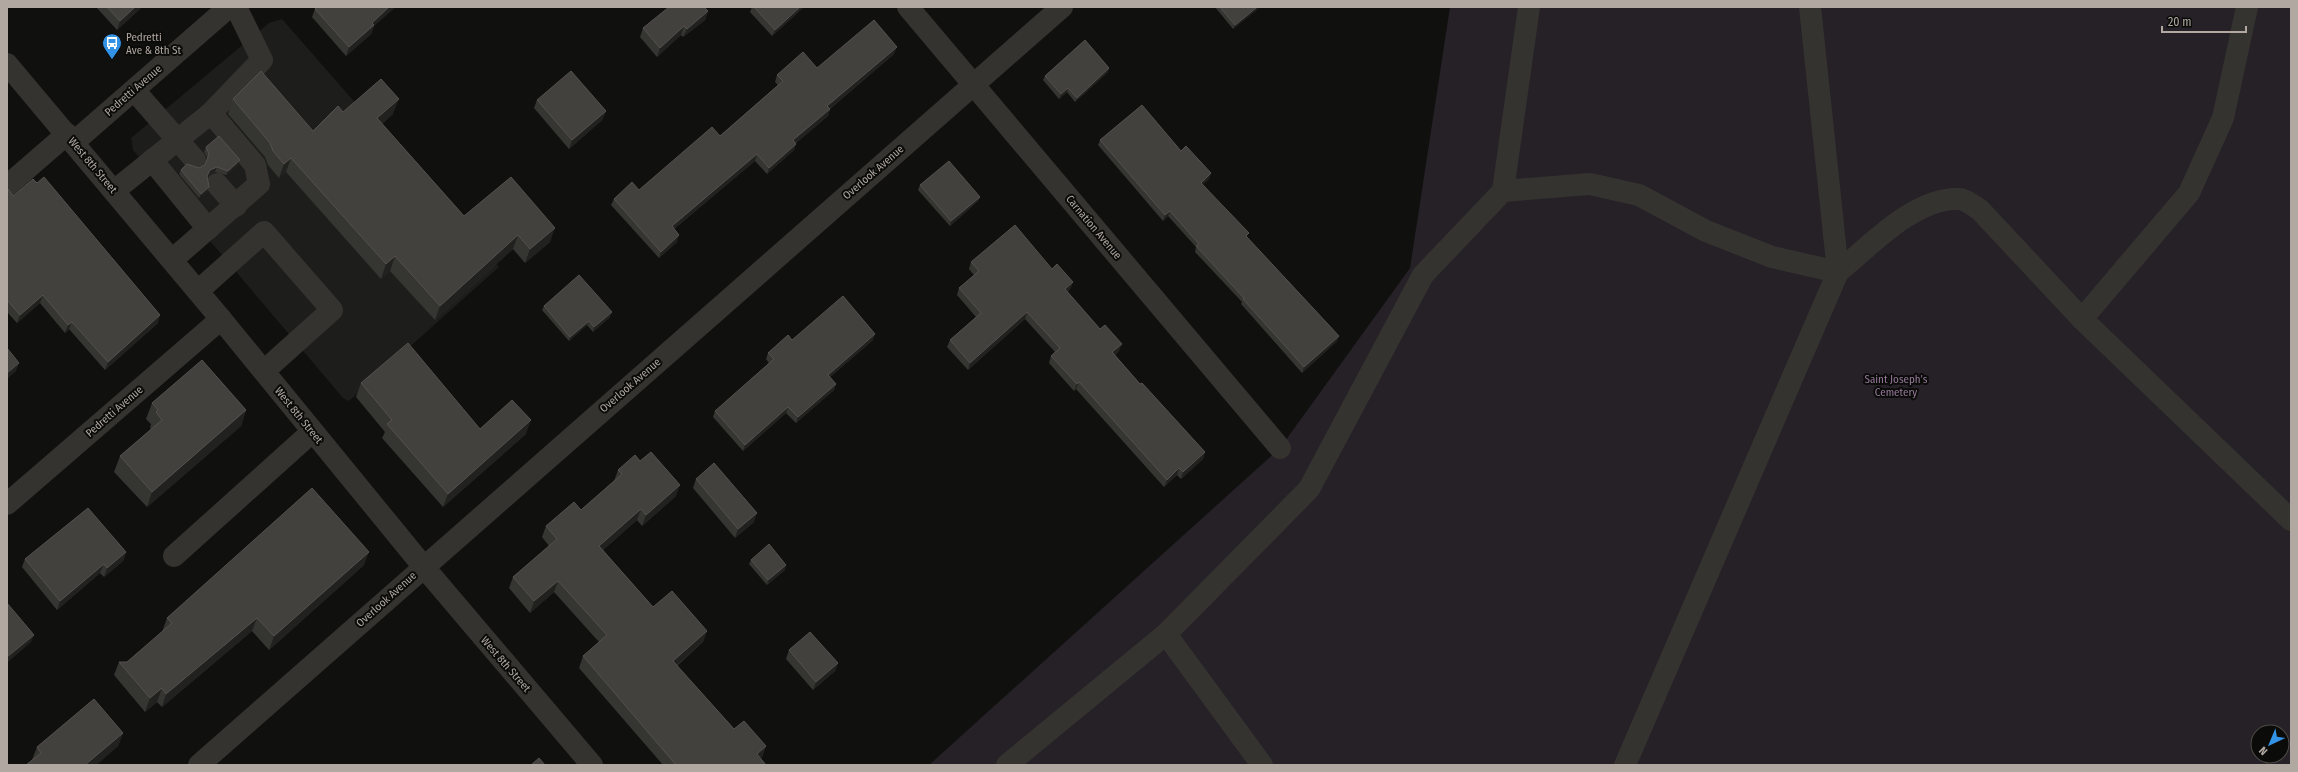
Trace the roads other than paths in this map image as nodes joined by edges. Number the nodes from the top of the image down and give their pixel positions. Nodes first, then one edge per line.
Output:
1 (229, 7) edge
2 (236, 7) edge
3 (908, 7) edge
4 (1062, 7) edge
5 (1529, 7) edge
6 (1810, 7) edge
7 (2247, 7) edge
8 (7, 64) edge
9 (974, 84) junction
10 (134, 90) junction
11 (211, 113) junction
12 (70, 138) junction
13 (177, 139) junction
14 (152, 160) junction
15 (195, 160) dead end
16 (217, 184) dead end
17 (7, 186) edge
18 (114, 191) junction
19 (1503, 191) junction
20 (236, 206) junction
21 (208, 229) junction
22 (172, 260) junction
23 (1838, 272) junction
24 (198, 291) junction
25 (221, 319) junction
26 (2082, 319) junction
27 (264, 372) junction
28 (312, 432) junction
29 (1280, 448) dead end
30 (7, 504) edge
31 (2291, 520) edge
32 (174, 556) dead end
33 (423, 566) junction
34 (1166, 634) junction
35 (199, 765) edge
36 (592, 765) edge
37 (1007, 765) edge
38 (1262, 765) edge
39 (1625, 765) edge

1 - 10 street, Pedretti Avenue
2 - 11 street
3 - 9 street, Carnation Avenue
4 - 9 street, Overlook Avenue
5 - 19 street
6 - 23 street
7 - 26 street
8 - 12 street, West 8th Street
9 - 29 street, Carnation Avenue
9 - 33 street, Overlook Avenue
10 - 12 street, Pedretti Avenue
10 - 13 street
11 - 13 street
11 - 20 street
12 - 17 street, Pedretti Avenue
12 - 18 street, West 8th Street
13 - 14 street
13 - 15 street
14 - 18 street
14 - 21 street
16 - 20 street
18 - 22 street, West 8th Street
19 - 23 street
19 - 34 street
20 - 21 street
21 - 22 street
22 - 24 street, West 8th Street
23 - 26 street
23 - 39 street
24 - 25 street, West 8th Street
24 - 27 street
25 - 27 street, West 8th Street
25 - 30 street, Pedretti Avenue
26 - 31 street
27 - 28 street, West 8th Street
28 - 32 street
28 - 33 street, West 8th Street
33 - 35 street, Overlook Avenue
33 - 36 street, West 8th Street
34 - 37 street
34 - 38 street

